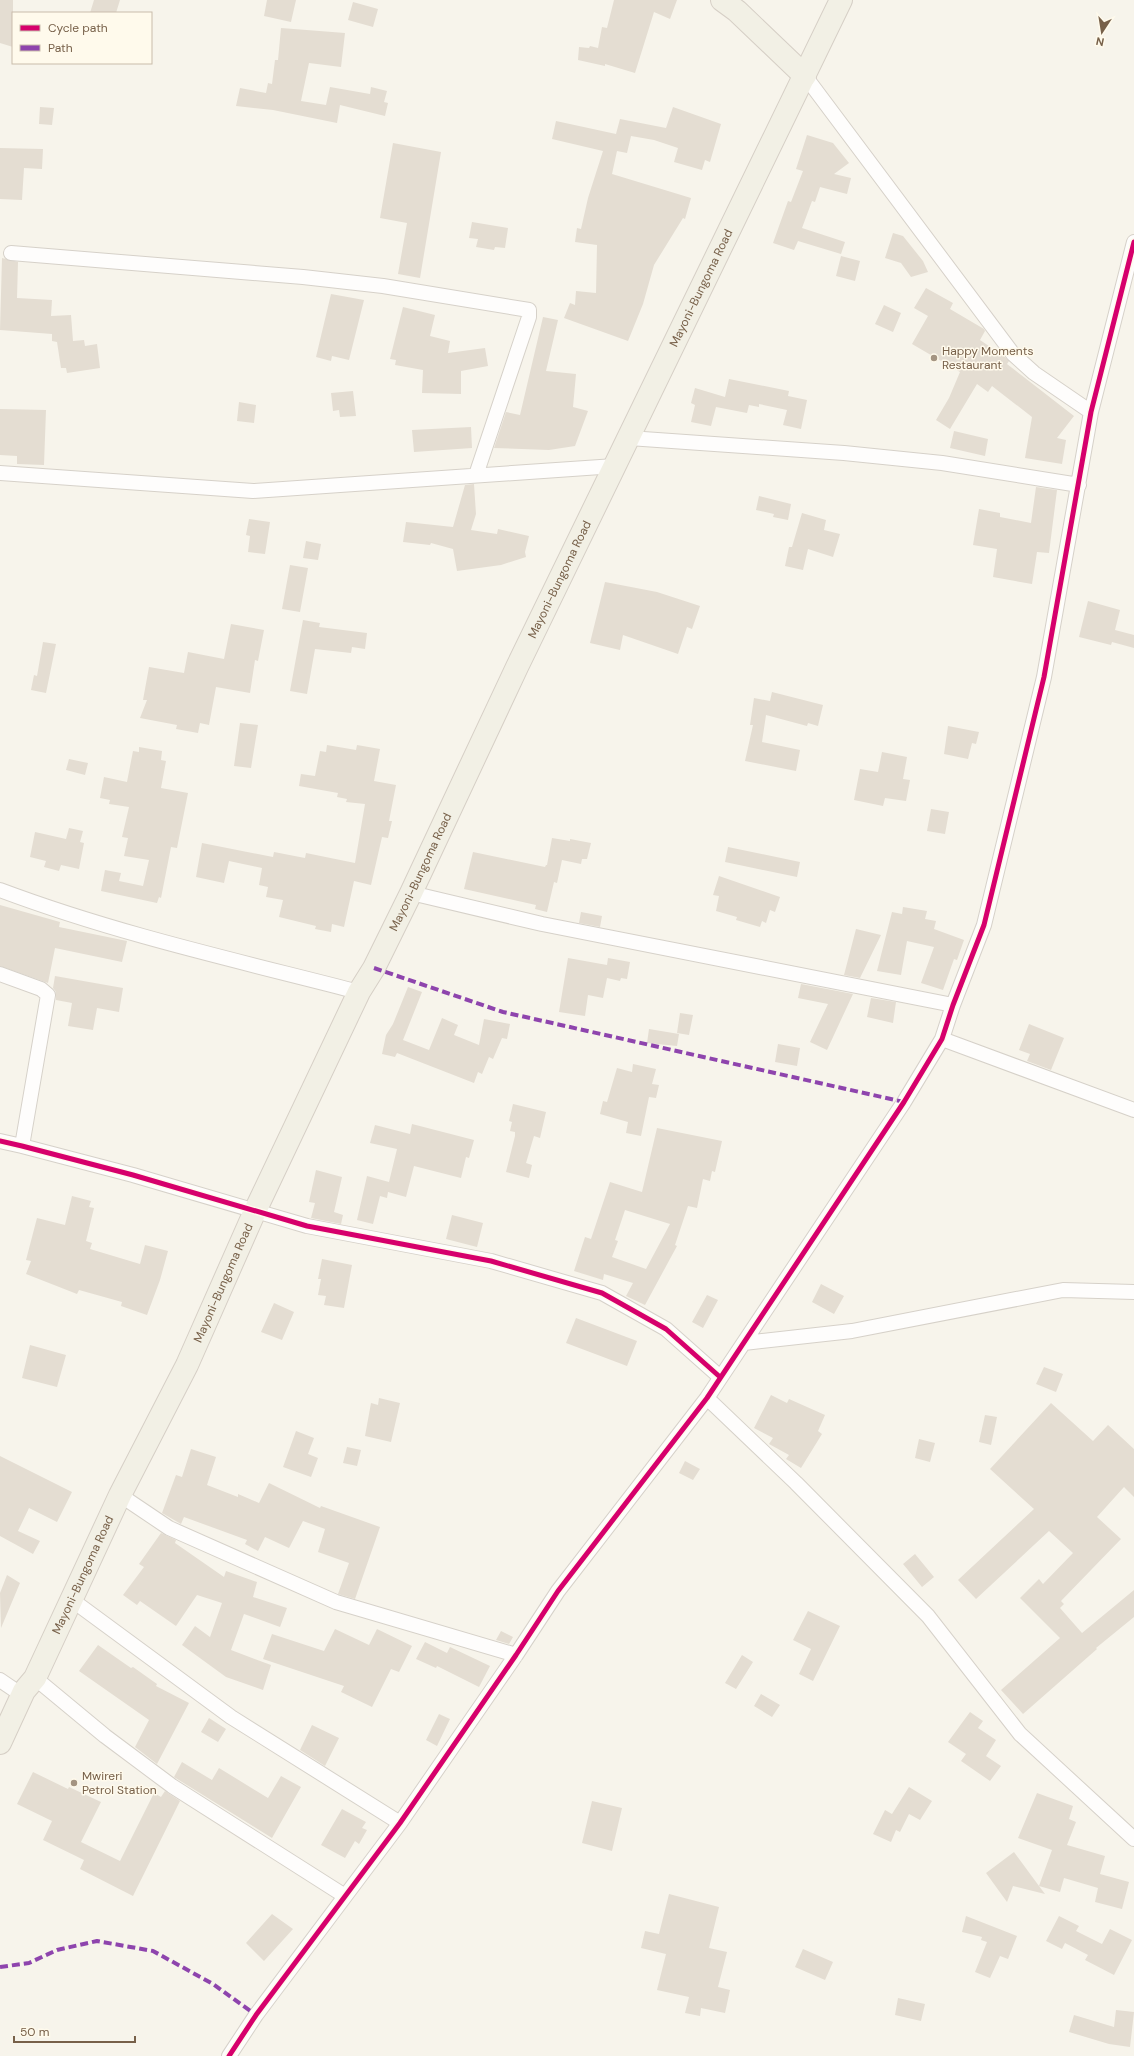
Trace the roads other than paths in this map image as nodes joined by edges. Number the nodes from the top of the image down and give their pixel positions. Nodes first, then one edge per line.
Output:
1 (722, 0) edge
2 (841, 0) edge
3 (805, 76) junction
4 (1134, 243) edge
5 (11, 253) dead end
6 (1091, 412) junction
7 (629, 438) junction
8 (615, 466) junction
9 (0, 473) edge
10 (476, 475) junction
11 (1079, 485) junction
12 (0, 890) edge
13 (411, 893) junction
14 (0, 974) edge
15 (359, 992) junction
16 (953, 1005) junction
17 (942, 1039) junction
18 (1134, 1110) edge
19 (0, 1142) edge
20 (22, 1146) junction
21 (254, 1211) junction
22 (1134, 1292) edge
23 (744, 1343) junction
24 (720, 1377) junction
25 (707, 1398) junction
26 (120, 1495) junction
27 (72, 1600) junction
28 (516, 1655) junction
29 (35, 1678) junction
30 (0, 1680) edge
31 (22, 1695) junction
32 (0, 1743) edge
33 (400, 1823) junction
34 (1134, 1839) edge
35 (346, 1896) junction
36 (229, 2056) edge

1 - 3 main road
2 - 3 main road, Mayoni-Bungoma Road
3 - 6 street
3 - 7 main road, Mayoni-Bungoma Road
4 - 6 street
5 - 10 street
6 - 11 street
7 - 8 main road, Mayoni-Bungoma Road
7 - 11 street
8 - 10 street
8 - 13 main road, Mayoni-Bungoma Road
9 - 10 street
11 - 16 street
12 - 15 street
13 - 15 main road, Mayoni-Bungoma Road
13 - 16 street
14 - 20 street
15 - 21 main road, Mayoni-Bungoma Road
16 - 17 street
17 - 18 street
17 - 23 street
19 - 20 street
20 - 21 street
21 - 24 street
21 - 26 main road, Mayoni-Bungoma Road
22 - 23 street
23 - 24 street
24 - 25 street
25 - 28 street
25 - 34 street
26 - 27 main road, Mayoni-Bungoma Road
26 - 28 street
27 - 29 main road, Mayoni-Bungoma Road
27 - 33 street
28 - 33 street
29 - 31 main road, Mayoni-Bungoma Road
29 - 35 street
30 - 31 street
31 - 32 main road, Mayoni-Bungoma Road
33 - 35 street
35 - 36 street

